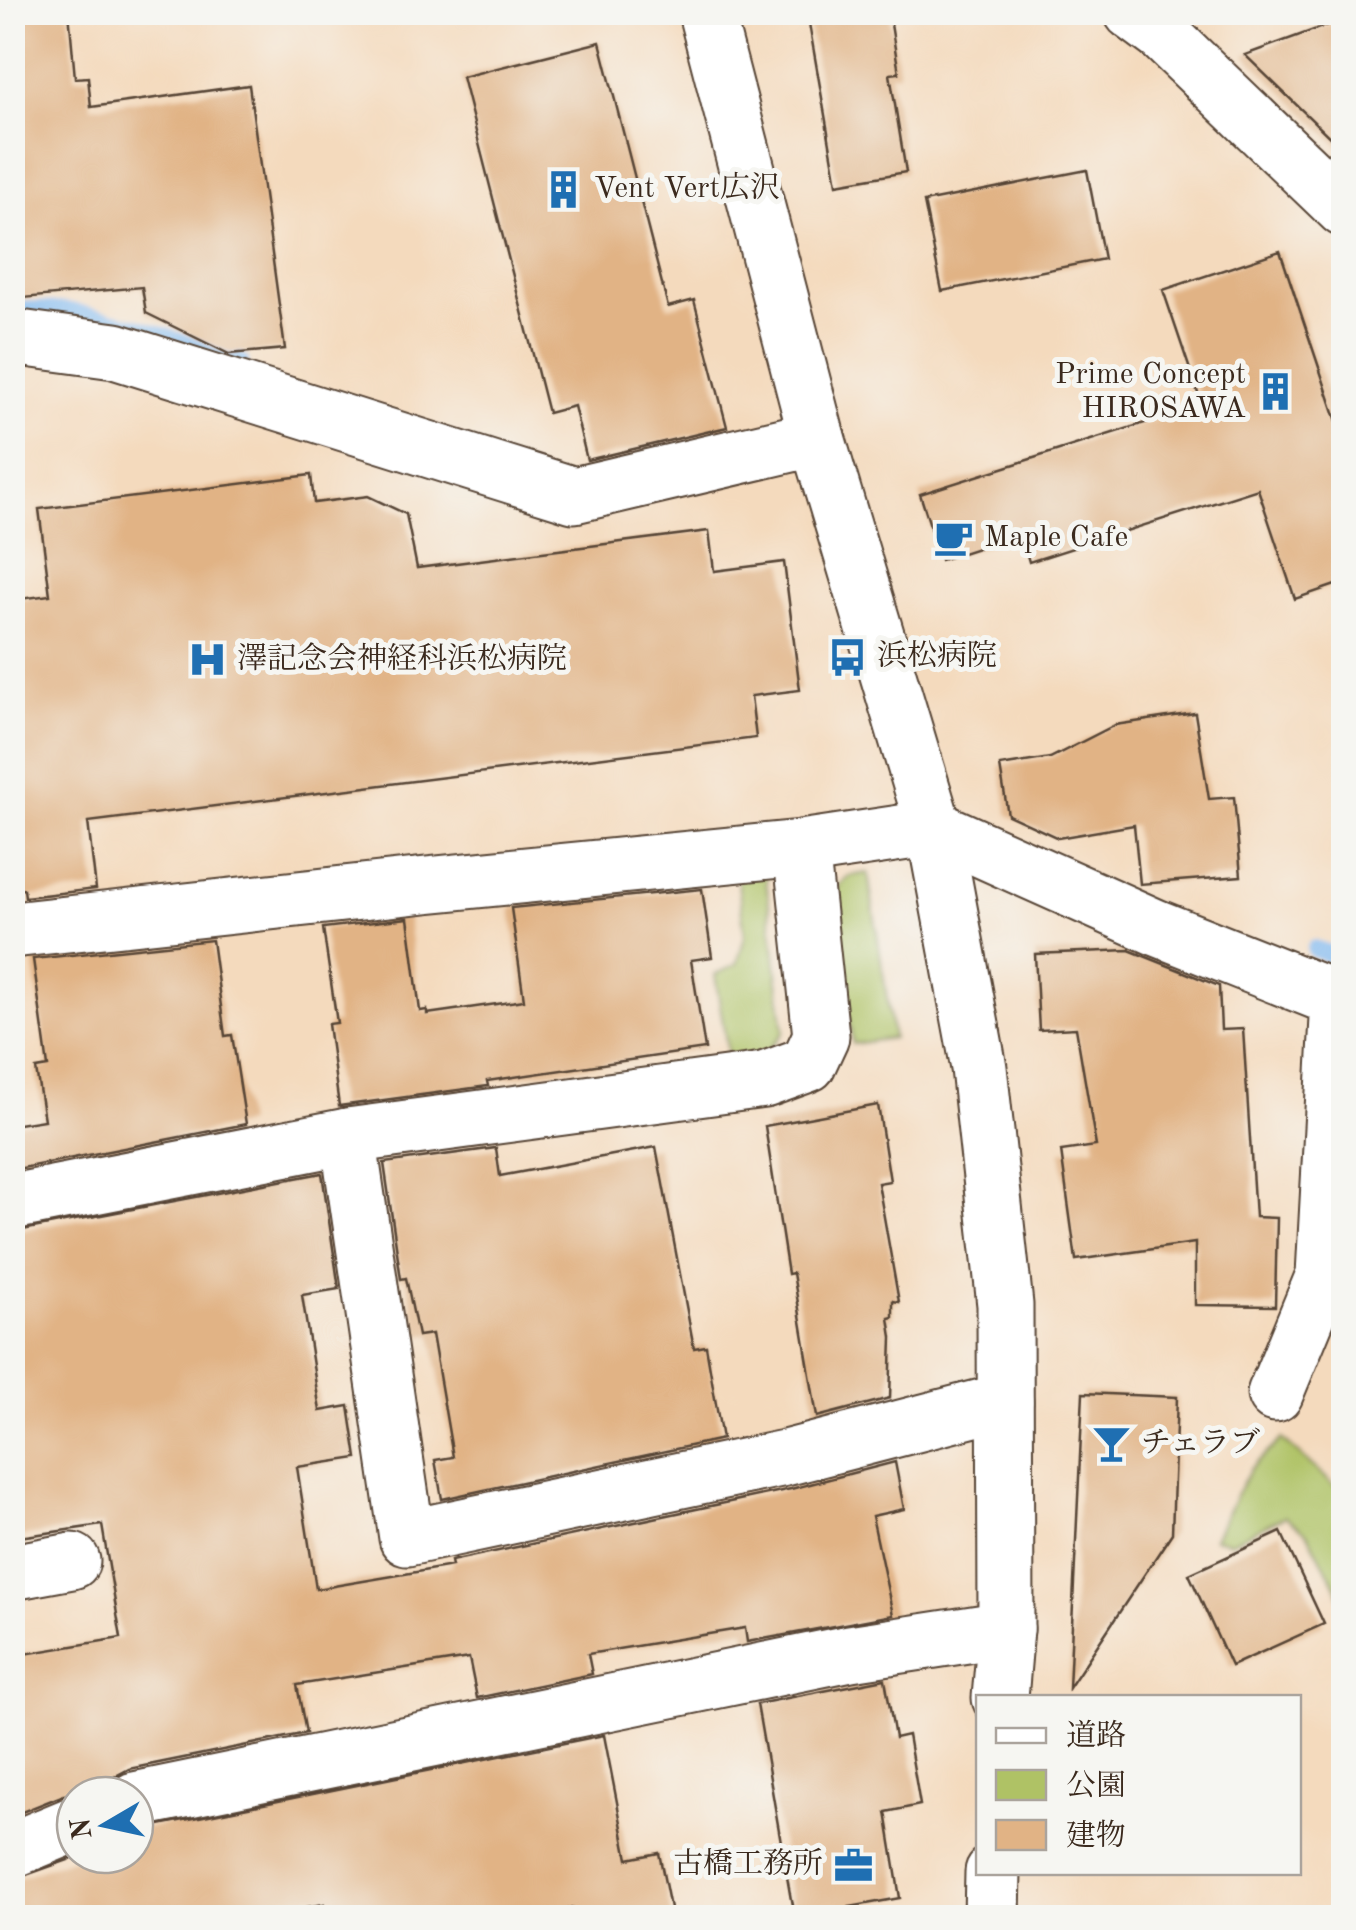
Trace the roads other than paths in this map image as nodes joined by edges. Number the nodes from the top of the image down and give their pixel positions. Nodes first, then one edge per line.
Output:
1 (706, 12) edge
2 (1132, 12) edge
3 (1344, 209) edge
4 (12, 337) edge
5 (817, 438) junction
6 (934, 828) junction
7 (801, 848) junction
8 (12, 930) edge
9 (1341, 1001) edge
10 (348, 1136) junction
11 (12, 1202) edge
12 (1275, 1394) dead end
13 (1005, 1401) junction
14 (72, 1562) dead end
15 (12, 1572) edge
16 (1006, 1630) junction
17 (1000, 1695) edge
18 (155, 1796) edge
19 (55, 1832) edge
20 (12, 1850) edge
21 (993, 1875) edge
22 (992, 1918) edge

1 - 5 street
2 - 3 street
4 - 5 street
5 - 6 street
6 - 7 street
6 - 9 street
6 - 13 street
7 - 8 street
7 - 10 street
9 - 12 street
10 - 11 street
10 - 13 street
13 - 16 street
14 - 15 street
16 - 17 street
16 - 18 street
19 - 20 street
21 - 22 street

